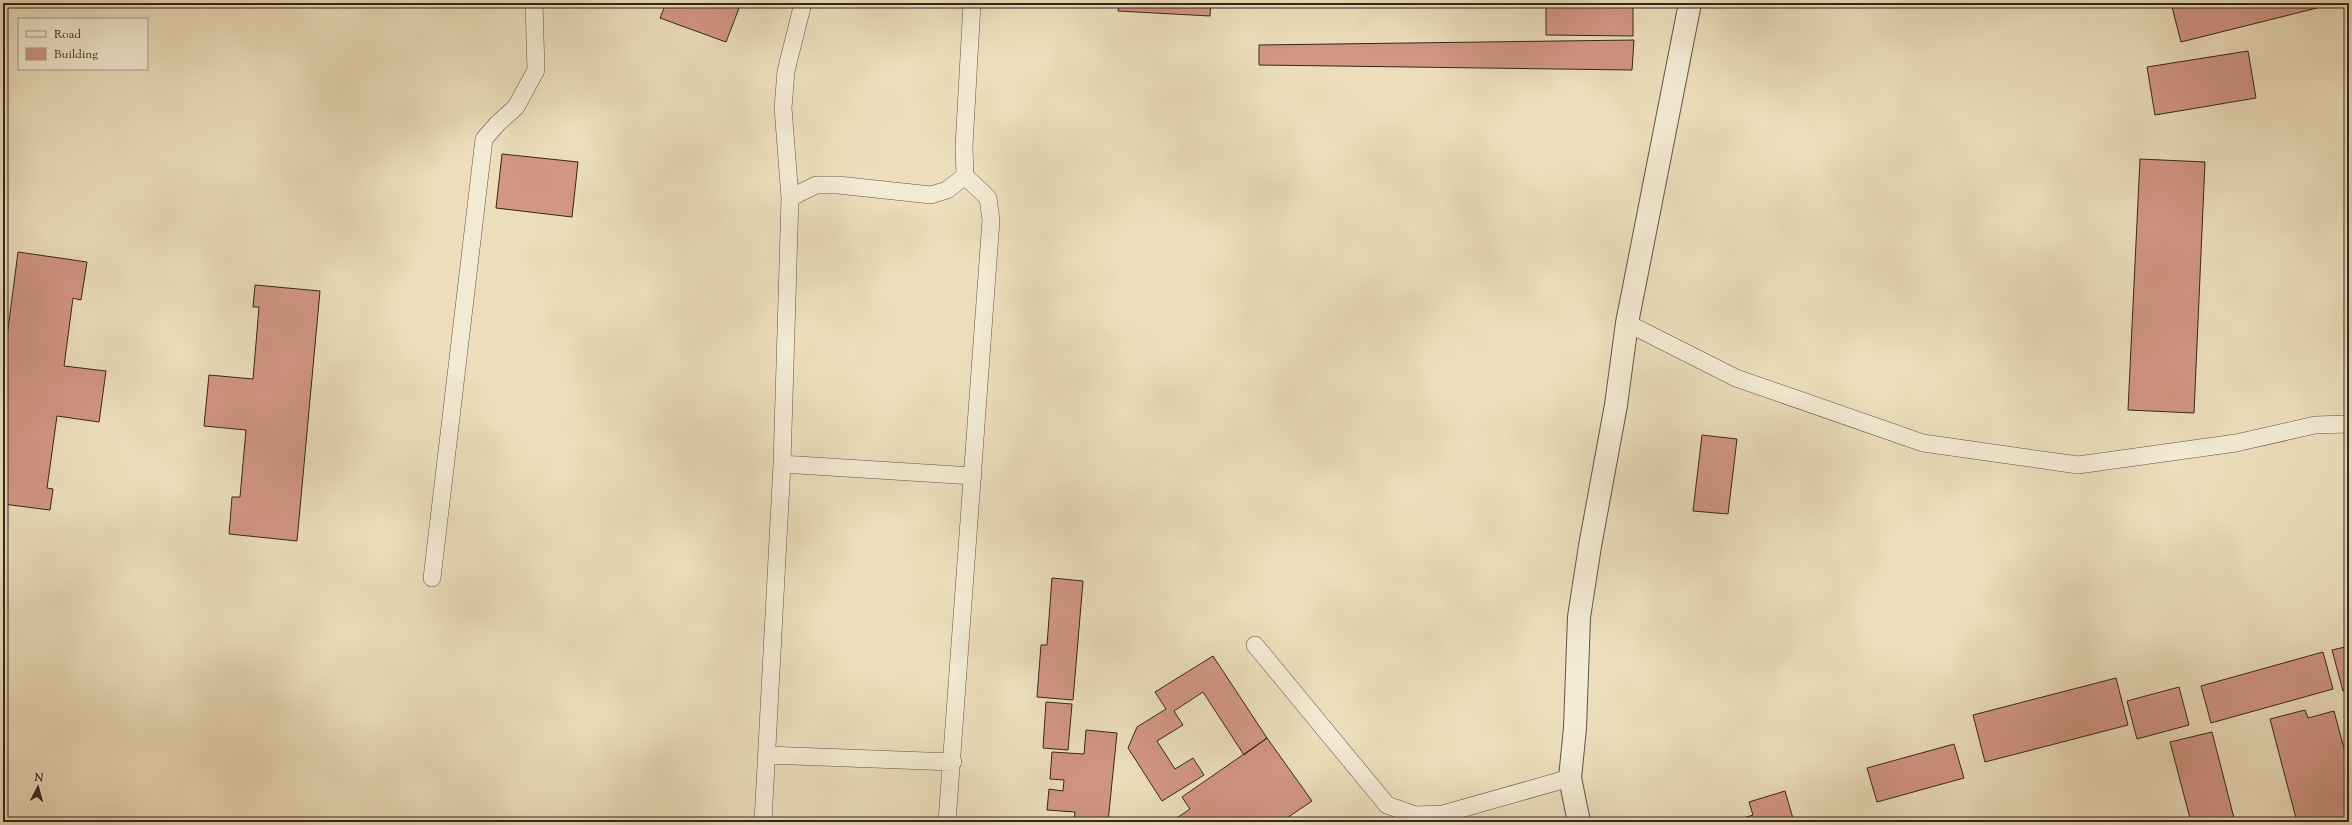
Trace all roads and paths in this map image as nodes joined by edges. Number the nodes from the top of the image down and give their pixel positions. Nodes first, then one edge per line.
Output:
1 (534, 3) edge
2 (803, 3) edge
3 (972, 3) edge
4 (1690, 3) edge
5 (965, 176) junction
6 (790, 198) junction
7 (1627, 323) junction
8 (2349, 424) edge
9 (782, 464) junction
10 (973, 476) junction
11 (432, 578) dead end
12 (1255, 645) dead end
13 (767, 755) junction
14 (953, 762) junction
15 (1570, 778) junction
16 (763, 822) edge
17 (947, 822) edge
18 (1579, 822) edge

1 - 11 lane
2 - 6 lane
3 - 5 lane
4 - 7 street
5 - 6 lane
5 - 10 lane
6 - 9 lane
7 - 8 lane
7 - 15 street
9 - 10 lane
9 - 13 lane
10 - 14 lane
12 - 15 lane
13 - 14 lane
13 - 16 lane
14 - 17 lane
15 - 18 street

